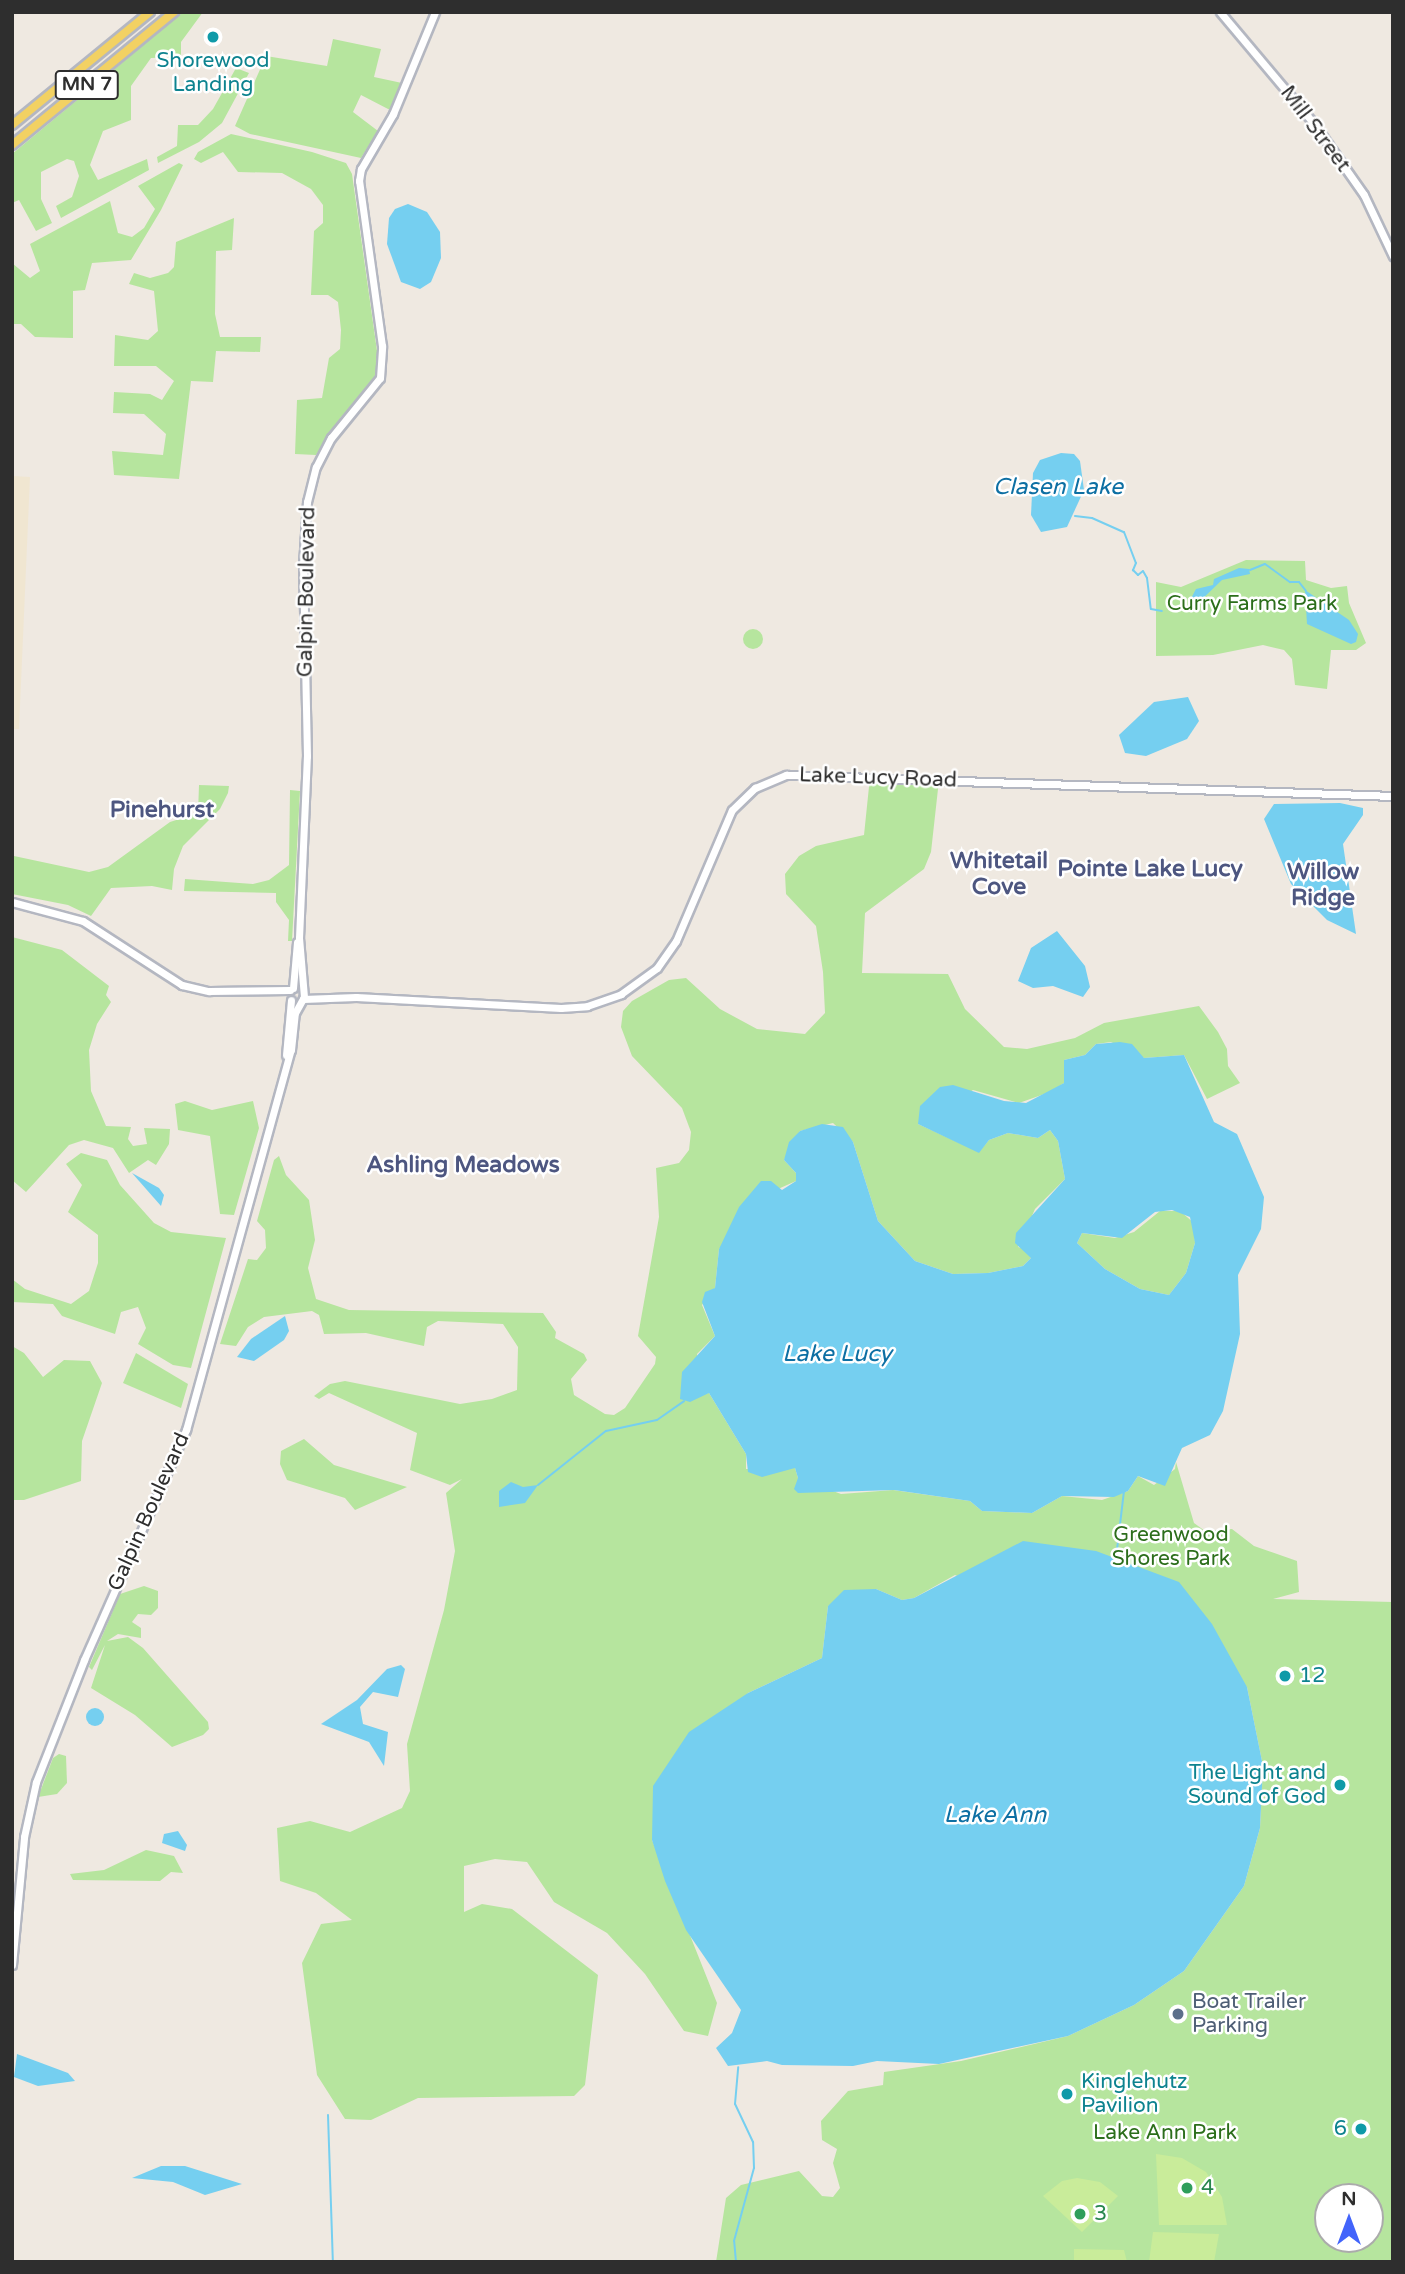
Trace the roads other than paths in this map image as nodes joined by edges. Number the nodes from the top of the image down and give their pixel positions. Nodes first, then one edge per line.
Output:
1 (150, 12) edge
2 (174, 12) edge
3 (435, 12) edge
4 (1220, 12) edge
5 (14, 122) edge
6 (26, 135) junction
7 (12, 145) edge
8 (1393, 257) edge
9 (1393, 796) edge
10 (12, 902) edge
11 (299, 938) junction
12 (291, 994) junction
13 (302, 995) junction
14 (287, 1056) junction
15 (12, 1965) edge

1 - 5 main road, MN 7
2 - 6 main road, MN 7
3 - 11 street, Galpin Boulevard
4 - 8 street, Mill Street
5 - 6 main road
6 - 7 main road, MN 7
9 - 13 street, Lake Lucy Road
10 - 12 street
11 - 12 street, Galpin Boulevard
11 - 13 street, Galpin Boulevard
12 - 13 street
12 - 13 street
12 - 14 street, Galpin Boulevard
13 - 14 street, Galpin Boulevard
14 - 15 street, Galpin Boulevard

